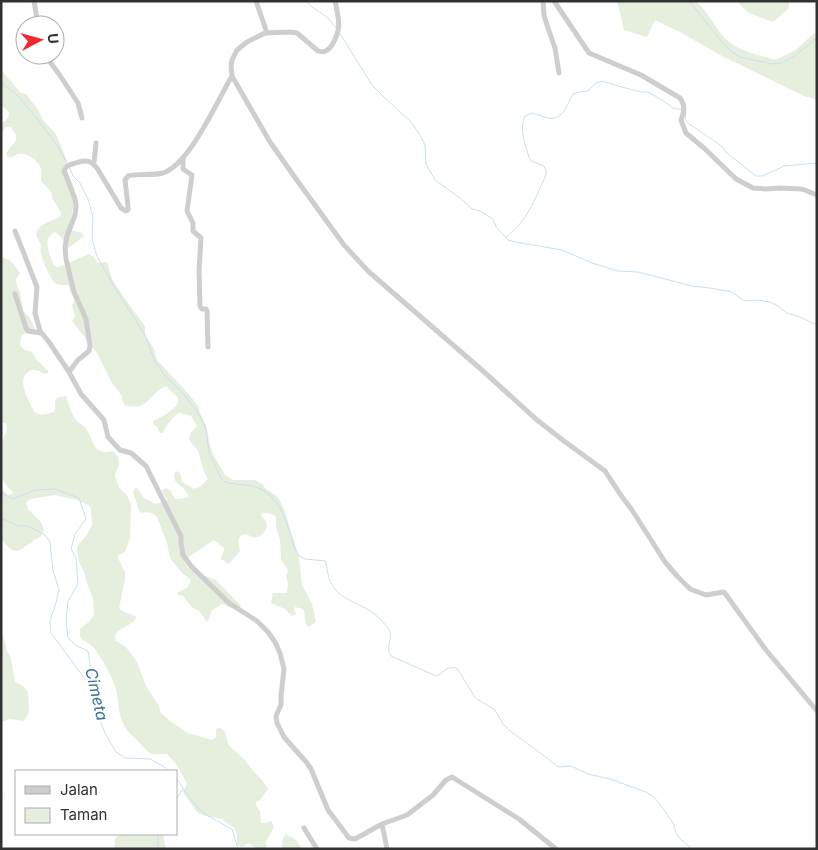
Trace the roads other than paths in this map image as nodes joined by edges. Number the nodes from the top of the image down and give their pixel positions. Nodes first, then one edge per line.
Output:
1 (34, 1) edge
2 (256, 1) edge
3 (335, 1) edge
4 (543, 1) edge
5 (554, 1) edge
6 (36, 15) edge
7 (267, 33) junction
8 (52, 65) edge
9 (559, 73) dead end
10 (232, 76) junction
11 (82, 118) dead end
12 (96, 143) dead end
13 (183, 158) junction
14 (94, 163) junction
15 (817, 195) edge
16 (15, 231) dead end
17 (15, 294) dead end
18 (41, 333) junction
19 (208, 347) dead end
20 (69, 372) junction
21 (817, 711) edge
22 (382, 824) junction
23 (304, 828) dead end
24 (317, 849) edge
25 (387, 849) edge
26 (556, 849) edge

1 - 6 street
2 - 7 street
3 - 7 street
4 - 9 street
5 - 15 street
7 - 10 street
8 - 11 street
10 - 13 street
10 - 21 street
12 - 14 street
13 - 14 street
13 - 19 street
14 - 20 street
16 - 18 street
17 - 18 street
18 - 20 street
20 - 22 street
22 - 25 street
22 - 26 street
23 - 24 street

